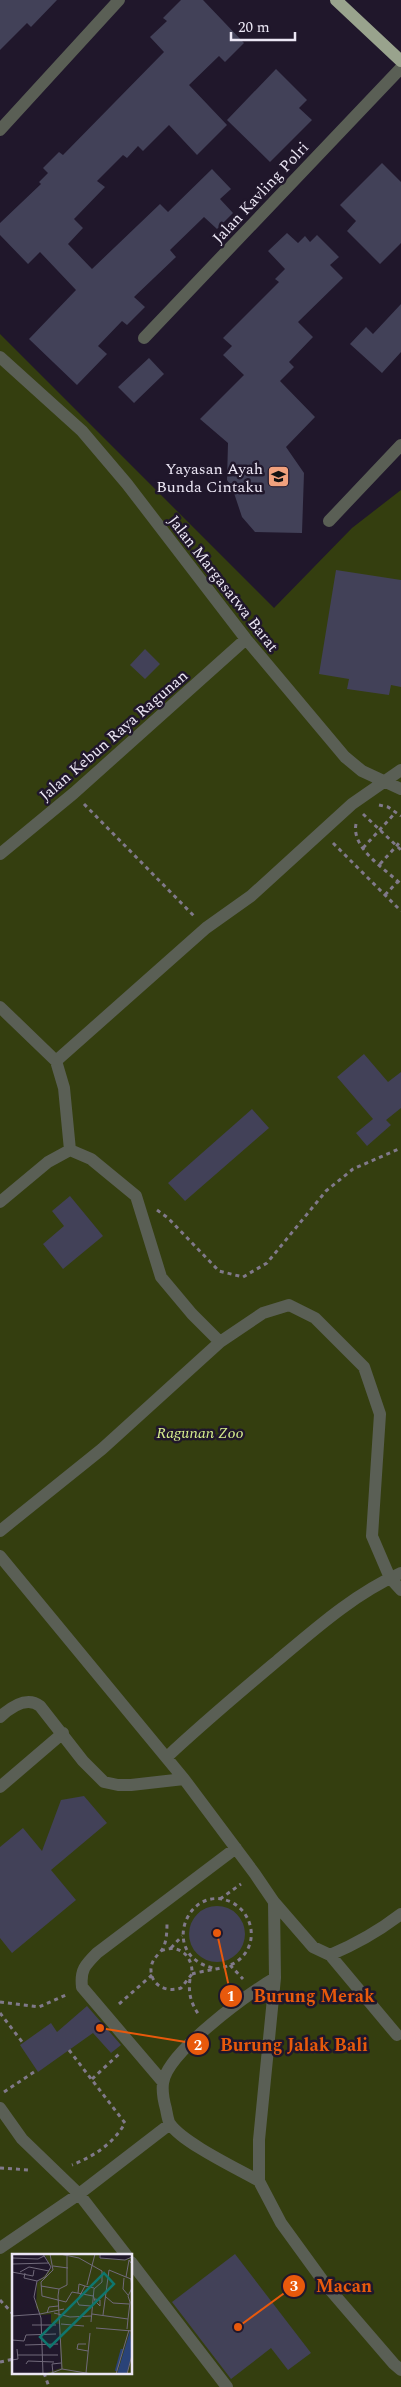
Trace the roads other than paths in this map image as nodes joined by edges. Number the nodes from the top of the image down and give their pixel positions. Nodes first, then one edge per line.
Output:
1 (119, 0) edge
2 (336, 0) edge
3 (401, 60) edge
4 (401, 68) edge
5 (0, 130) edge
6 (144, 338) dead end
7 (0, 357) edge
8 (401, 445) edge
9 (329, 521) dead end
10 (246, 639) junction
11 (401, 770) edge
12 (384, 780) junction
13 (401, 789) edge
14 (0, 854) edge
15 (0, 1007) edge
16 (56, 1061) junction
17 (70, 1150) junction
18 (0, 1202) edge
19 (220, 1342) junction
20 (0, 1531) edge
21 (0, 1556) edge
22 (395, 1575) edge
23 (401, 1590) edge
24 (0, 1717) edge
25 (63, 1733) junction
26 (167, 1757) junction
27 (184, 1779) junction
28 (0, 1787) edge
29 (236, 1848) junction
30 (274, 1902) junction
31 (401, 1914) edge
32 (330, 1955) junction
33 (275, 1978) junction
34 (397, 2035) dead end
35 (163, 2082) junction
36 (0, 2108) edge
37 (170, 2124) junction
38 (259, 2181) junction
39 (79, 2194) junction
40 (0, 2248) edge
41 (125, 2254) edge
42 (132, 2263) edge
43 (401, 2370) edge
44 (227, 2387) edge

1 - 5 street
2 - 3 main road
4 - 6 street, Jalan Kavling Polri
7 - 10 street, Jalan Margasatwa Barat
8 - 9 street
10 - 12 street, Jalan Margasatwa Barat
10 - 14 street, Jalan Kebun Raya Ragunan
11 - 12 street
12 - 13 street, Jalan Margasatwa Barat
12 - 16 street
15 - 16 street
16 - 17 street
17 - 18 street
17 - 19 street
19 - 20 street
19 - 22 street
21 - 26 street
22 - 23 street
22 - 26 street
24 - 25 street
25 - 27 street
25 - 28 street
26 - 27 street
27 - 29 street
29 - 30 street
29 - 35 street
30 - 32 street
30 - 33 street
31 - 32 street
32 - 34 street
33 - 35 street
33 - 38 street
35 - 37 street
36 - 39 street
37 - 38 street
37 - 39 street
38 - 43 street
39 - 40 street
39 - 41 street
42 - 44 street

